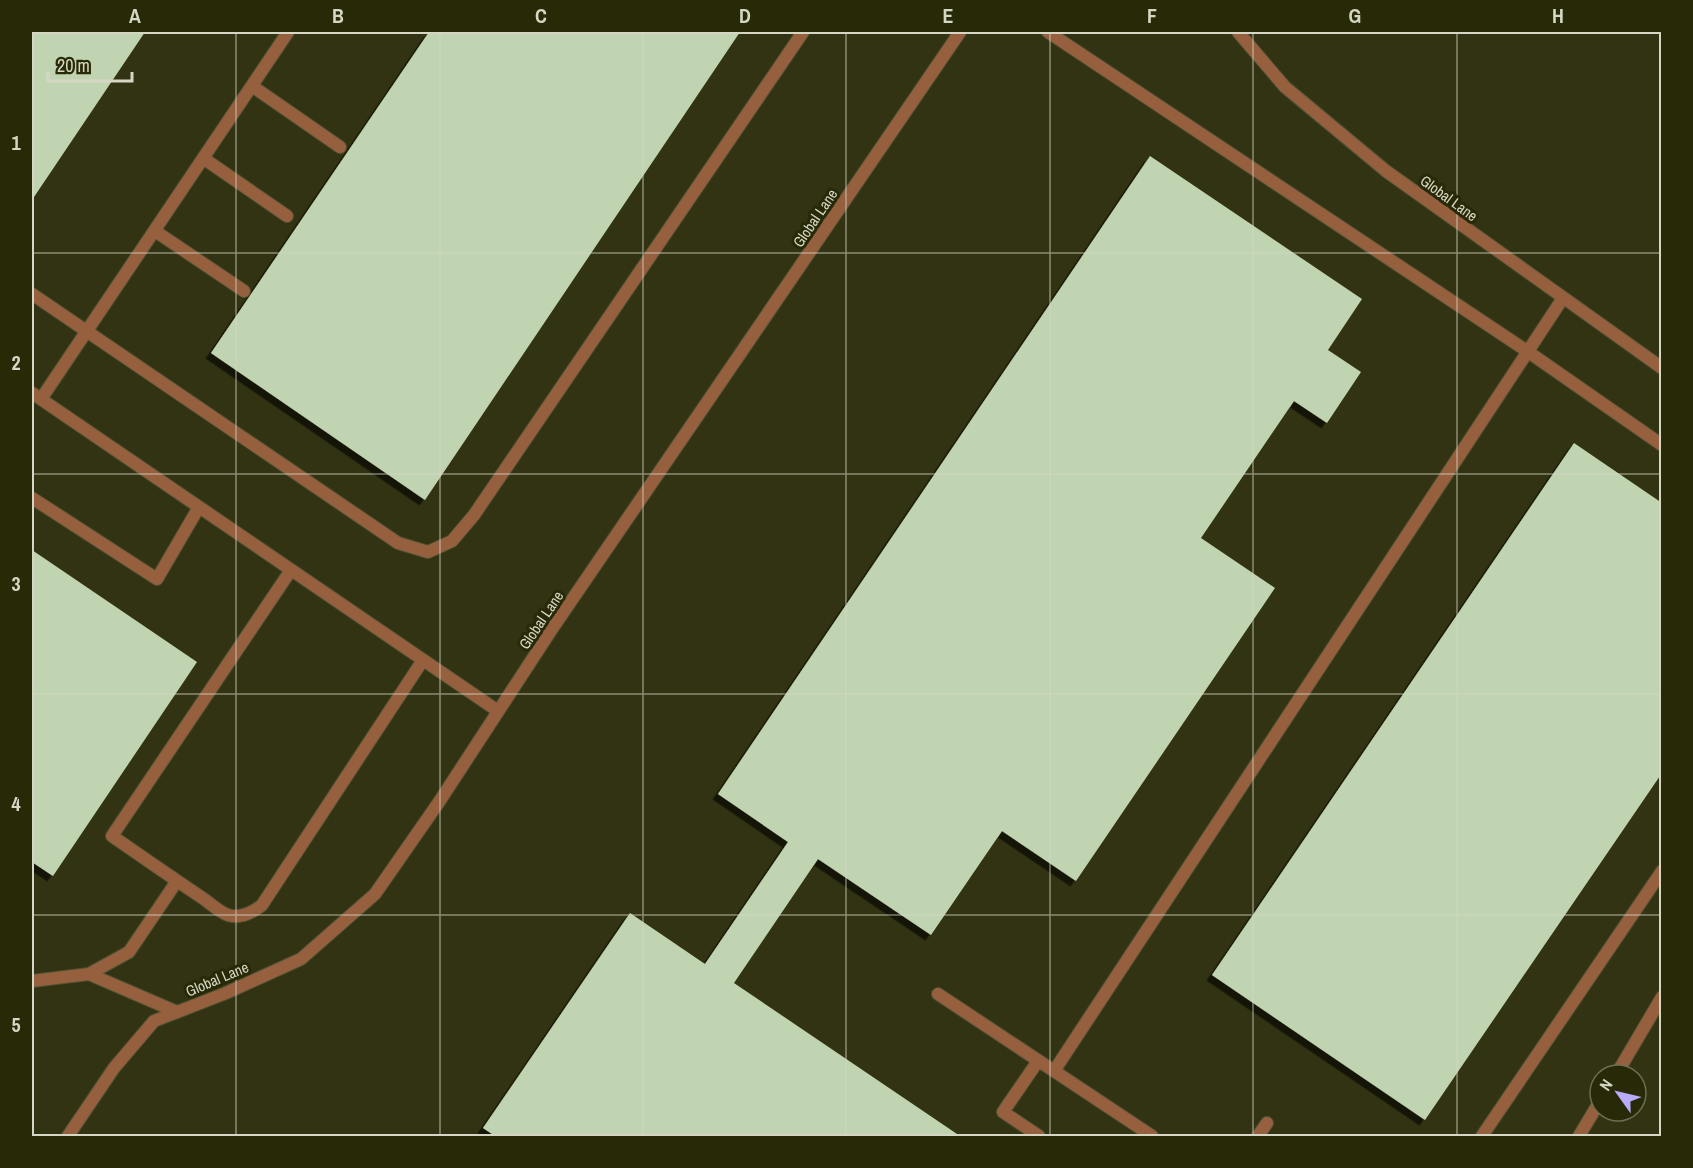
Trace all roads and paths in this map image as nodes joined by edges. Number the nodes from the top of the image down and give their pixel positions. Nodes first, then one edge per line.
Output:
1 (288, 32) edge
2 (803, 32) edge
3 (960, 32) edge
4 (1048, 32) edge
5 (1238, 32) edge
6 (252, 86) junction
7 (340, 147) dead end
8 (204, 158) junction
9 (287, 216) dead end
10 (155, 231) junction
11 (244, 291) dead end
12 (32, 294) edge
13 (1563, 298) junction
14 (88, 331) junction
15 (1527, 351) junction
16 (1662, 368) edge
17 (36, 396) edge
18 (1662, 445) edge
19 (32, 498) edge
20 (199, 507) junction
21 (291, 570) junction
22 (423, 660) junction
23 (498, 711) junction
24 (1662, 871) edge
25 (177, 881) junction
26 (89, 974) junction
27 (32, 981) edge
28 (938, 994) dead end
29 (1662, 998) edge
30 (177, 1012) junction
31 (1038, 1061) junction
32 (1623, 1063) edge
33 (1054, 1071) junction
34 (1588, 1122) edge
35 (1268, 1123) dead end
36 (68, 1137) edge
37 (1039, 1137) edge
38 (1152, 1137) edge
39 (1258, 1137) edge
40 (1482, 1137) edge
41 (1579, 1137) edge

1 - 6 street
2 - 14 street
3 - 23 street, Global Lane
4 - 15 street
5 - 13 street, Global Lane
6 - 7 street
6 - 8 street
8 - 9 street
8 - 10 street
10 - 11 street
10 - 14 street
12 - 14 street
13 - 15 street
13 - 16 street, Global Lane
14 - 17 street
15 - 18 street
15 - 33 street
17 - 20 street
19 - 20 street
20 - 21 street
21 - 22 street
21 - 25 street
22 - 23 street
22 - 25 street
23 - 30 street, Global Lane
24 - 40 street
25 - 26 street
26 - 27 street
26 - 30 street
28 - 31 street
29 - 32 street
30 - 36 street, Global Lane
31 - 33 street
31 - 37 street
33 - 38 street
34 - 41 street
35 - 39 street

